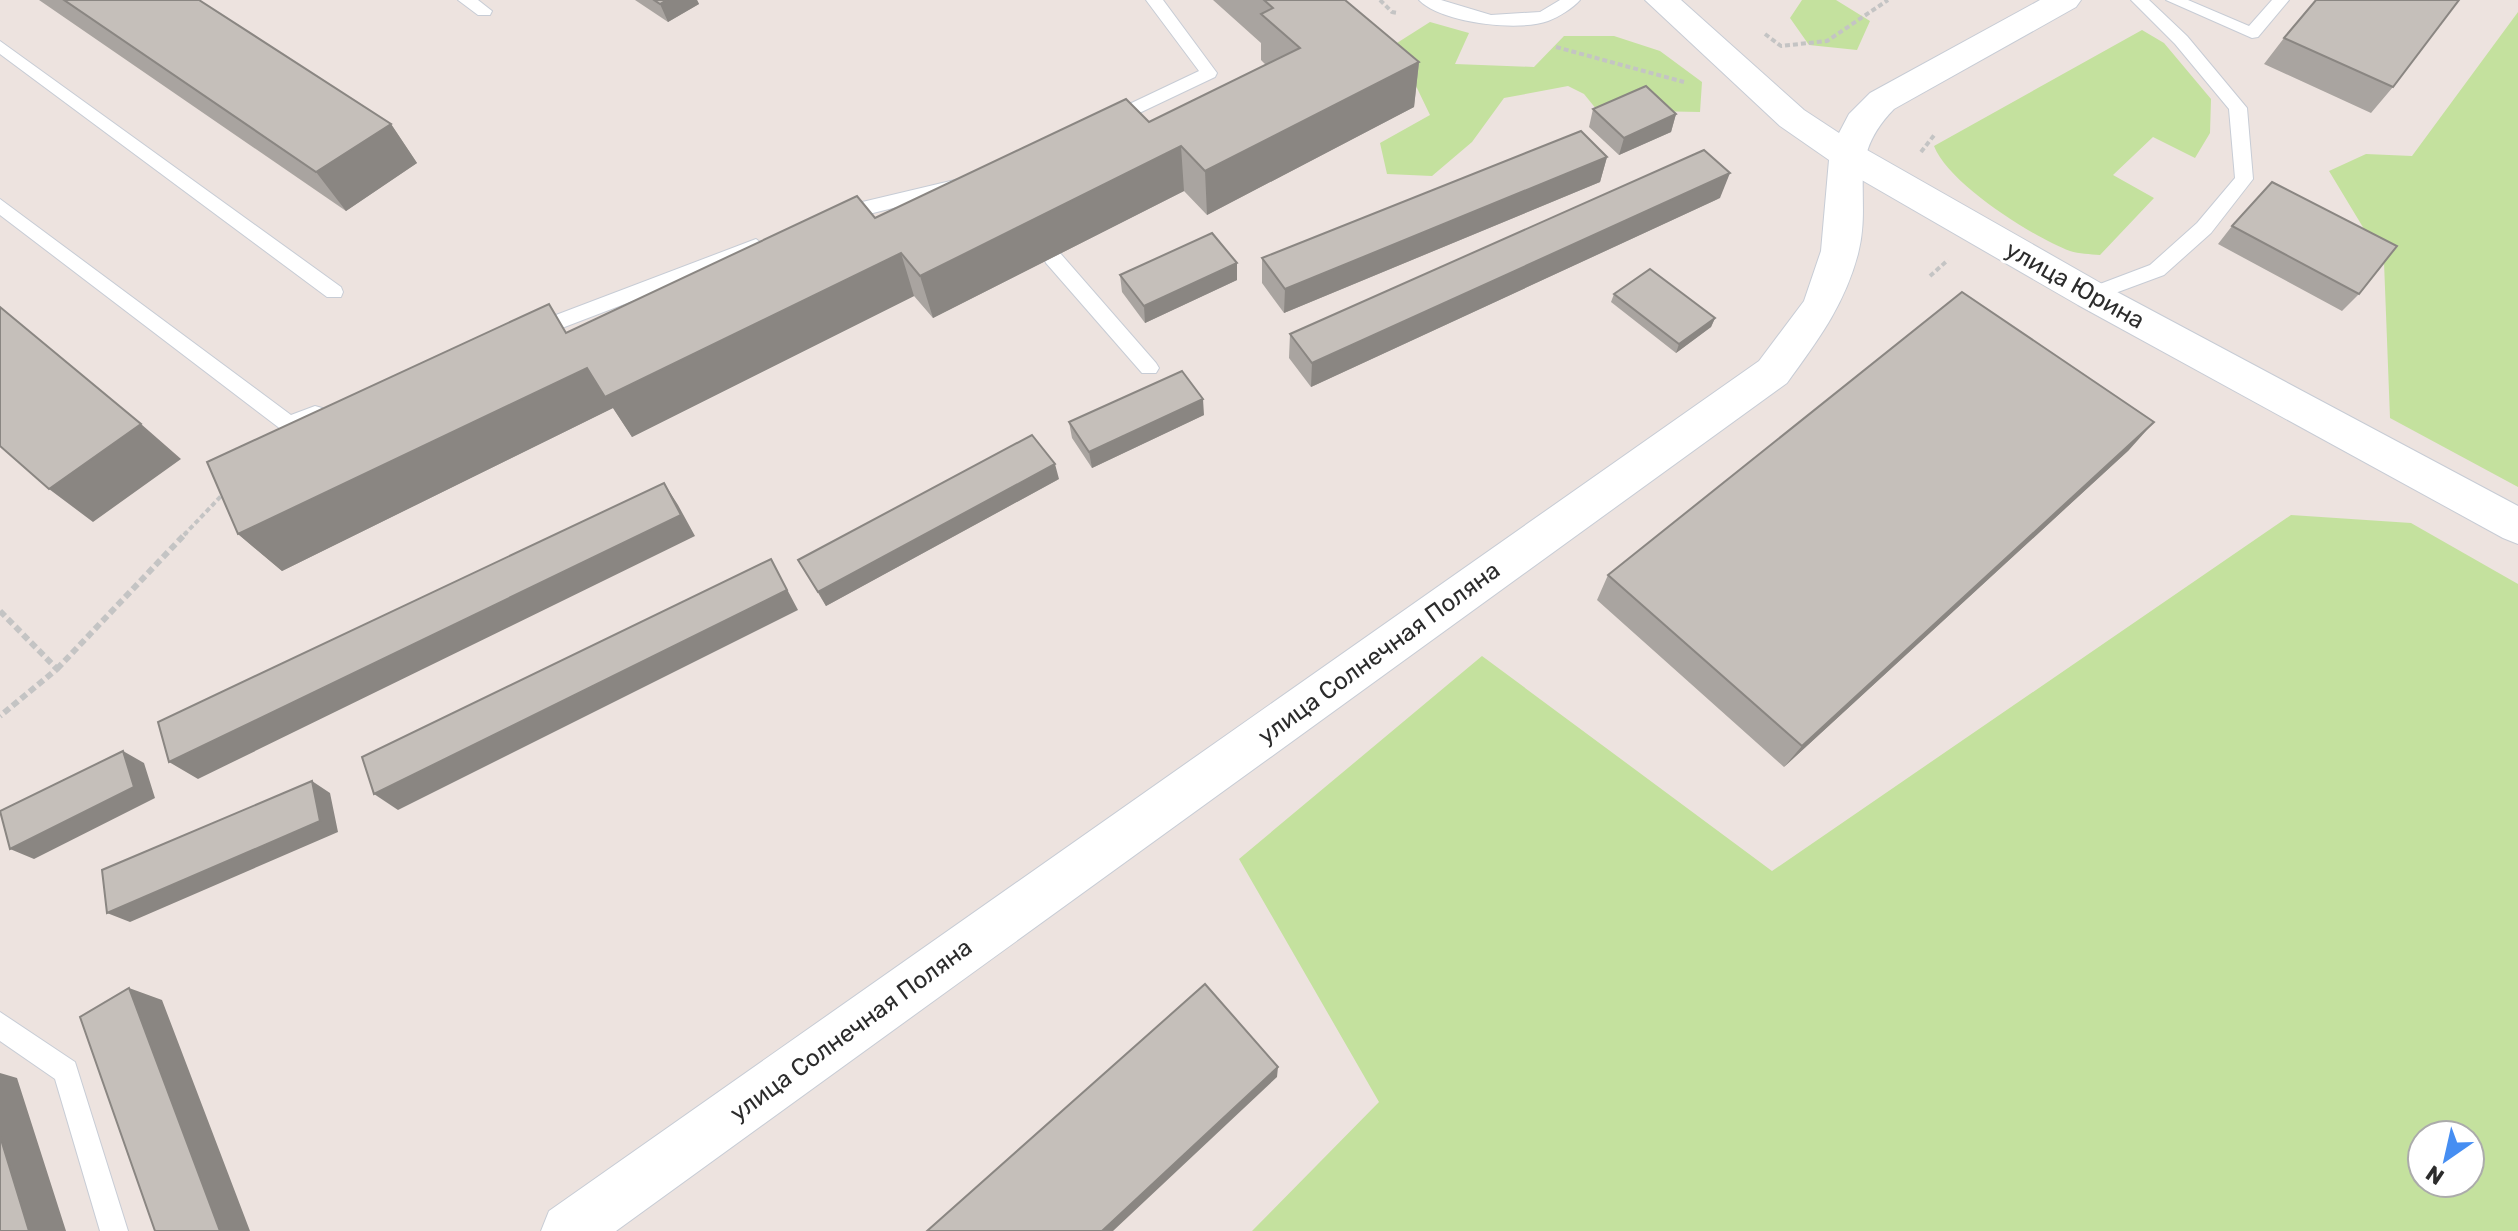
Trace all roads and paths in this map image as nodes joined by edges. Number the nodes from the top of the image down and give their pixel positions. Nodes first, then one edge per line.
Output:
1 (466, 0) edge
2 (1154, 0) edge
3 (1380, 0) edge
4 (1427, 0) edge
5 (1572, 0) edge
6 (1661, 0) edge
7 (1888, 0) edge
8 (2065, 0) edge
9 (2139, 0) edge
10 (2174, 0) edge
11 (2281, 0) edge
12 (484, 11) dead end
13 (1392, 12) dead end
14 (0, 46) edge
15 (1781, 46) dead end
16 (1097, 126) edge
17 (1847, 155) junction
18 (985, 179) edge
19 (0, 205) edge
20 (819, 222) edge
21 (774, 239) edge
22 (1053, 258) edge
23 (334, 292) dead end
24 (2091, 295) junction
25 (509, 340) edge
26 (1149, 368) dead end
27 (333, 407) edge
28 (225, 491) edge
29 (2518, 526) edge
30 (0, 611) edge
31 (57, 669) junction
32 (0, 716) edge
33 (0, 1025) edge
34 (114, 1231) edge
35 (569, 1231) edge

1 - 12 lane
2 - 16 lane
3 - 13 path
4 - 5 lane
6 - 17 street, улица Юрина
7 - 15 path
8 - 17 street, улица Солнечная Поляна
9 - 24 lane
10 - 11 lane
14 - 23 lane
17 - 24 street, улица Юрина
17 - 35 street, улица Солнечная Поляна
18 - 20 lane
19 - 27 lane
21 - 25 lane
22 - 26 lane
24 - 29 street, улица Юрина
28 - 31 path
30 - 31 path
31 - 32 path
33 - 34 lane

